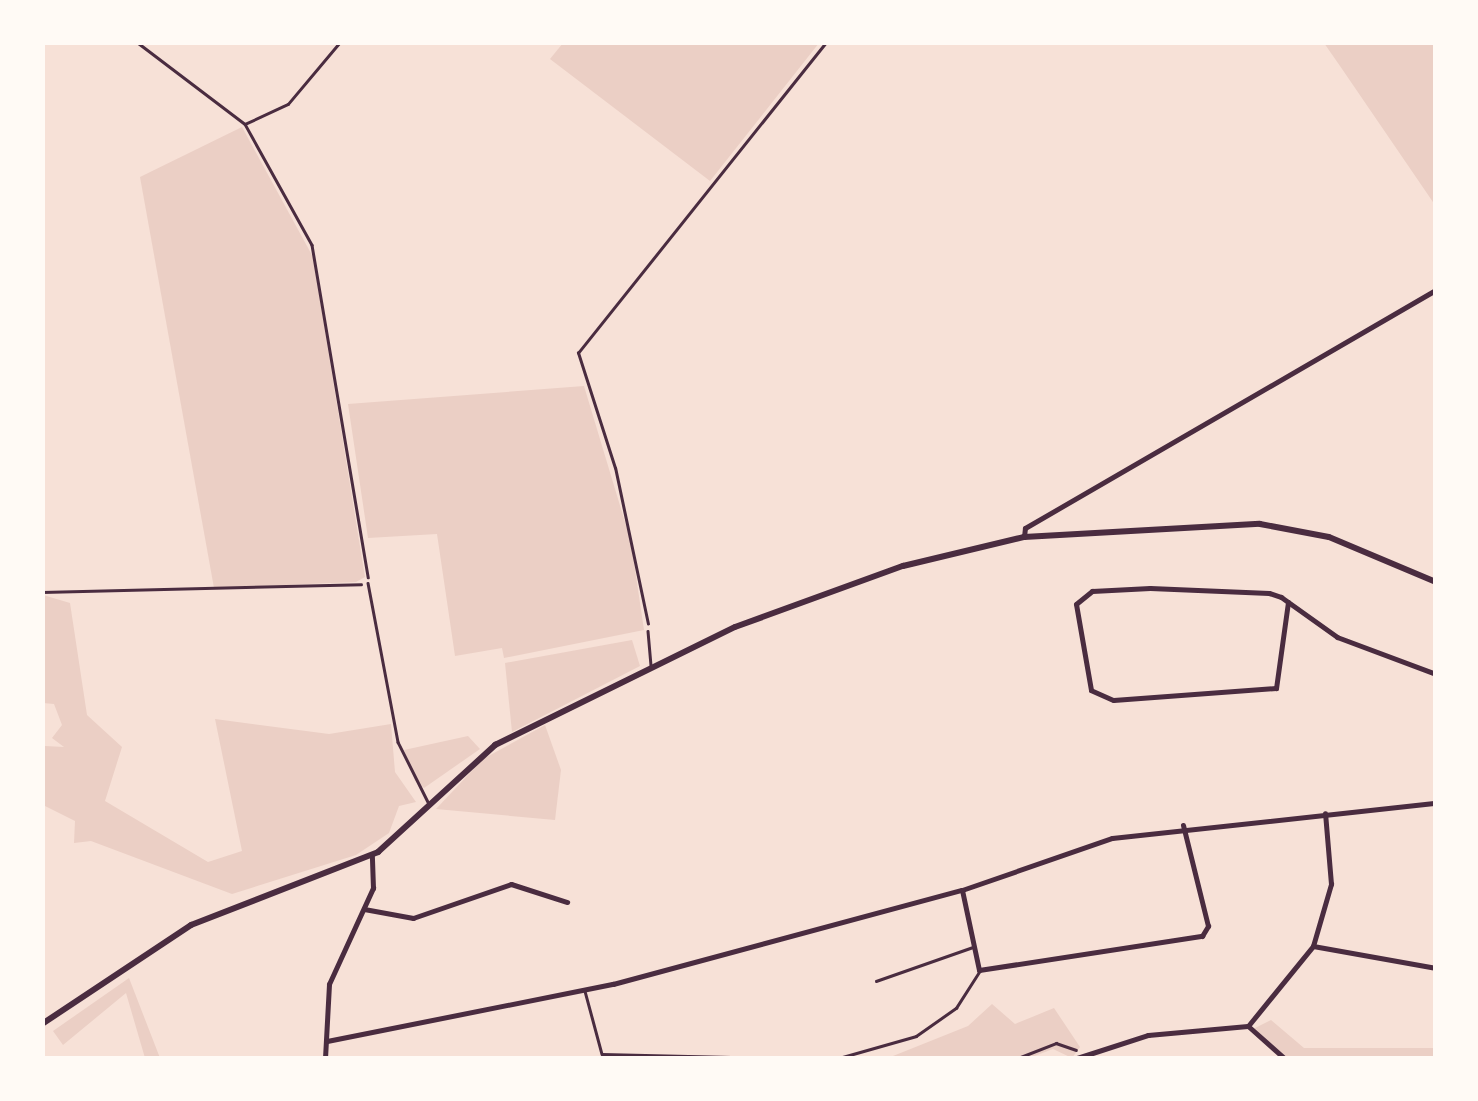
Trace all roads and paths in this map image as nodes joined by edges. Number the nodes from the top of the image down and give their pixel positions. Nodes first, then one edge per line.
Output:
1 (137, 42) edge
2 (340, 42) edge
3 (826, 42) edge
4 (245, 124) junction
5 (1436, 290) edge
6 (1024, 537) junction
7 (1436, 582) edge
8 (368, 583) junction
9 (42, 592) edge
10 (1288, 602) junction
11 (648, 630) joint
12 (651, 666) junction
13 (1436, 674) edge
14 (428, 803) junction
15 (1436, 803) edge
16 (1325, 813) junction
17 (1182, 824) junction
18 (372, 855) junction
19 (962, 890) junction
20 (567, 902) dead end
21 (364, 909) junction
22 (1313, 946) junction
23 (975, 947) junction
24 (1436, 968) edge
25 (980, 970) junction
26 (876, 980) dead end
27 (585, 991) junction
28 (42, 1024) edge
29 (1248, 1026) junction
30 (327, 1041) junction
31 (1075, 1049) dead end
32 (326, 1058) edge
33 (782, 1058) edge
34 (839, 1058) edge
35 (1018, 1058) edge
36 (1078, 1058) edge
37 (1284, 1058) edge

1 - 4 path
2 - 4 path
3 - 11 path
4 - 8 path
5 - 6 street
6 - 7 main road
6 - 12 main road
8 - 9 path
8 - 14 lane
10 - 10 street
10 - 13 street
11 - 12 lane
12 - 14 main road
14 - 18 main road
15 - 16 street
16 - 17 street
16 - 22 street
17 - 19 street
17 - 25 street
18 - 21 street
18 - 28 main road
19 - 23 street
19 - 27 street
20 - 21 street
21 - 30 street
22 - 24 street
22 - 29 street
23 - 25 street
23 - 26 lane
25 - 34 lane
27 - 30 street
27 - 33 lane
29 - 36 street
29 - 37 street
30 - 32 street
31 - 35 path

